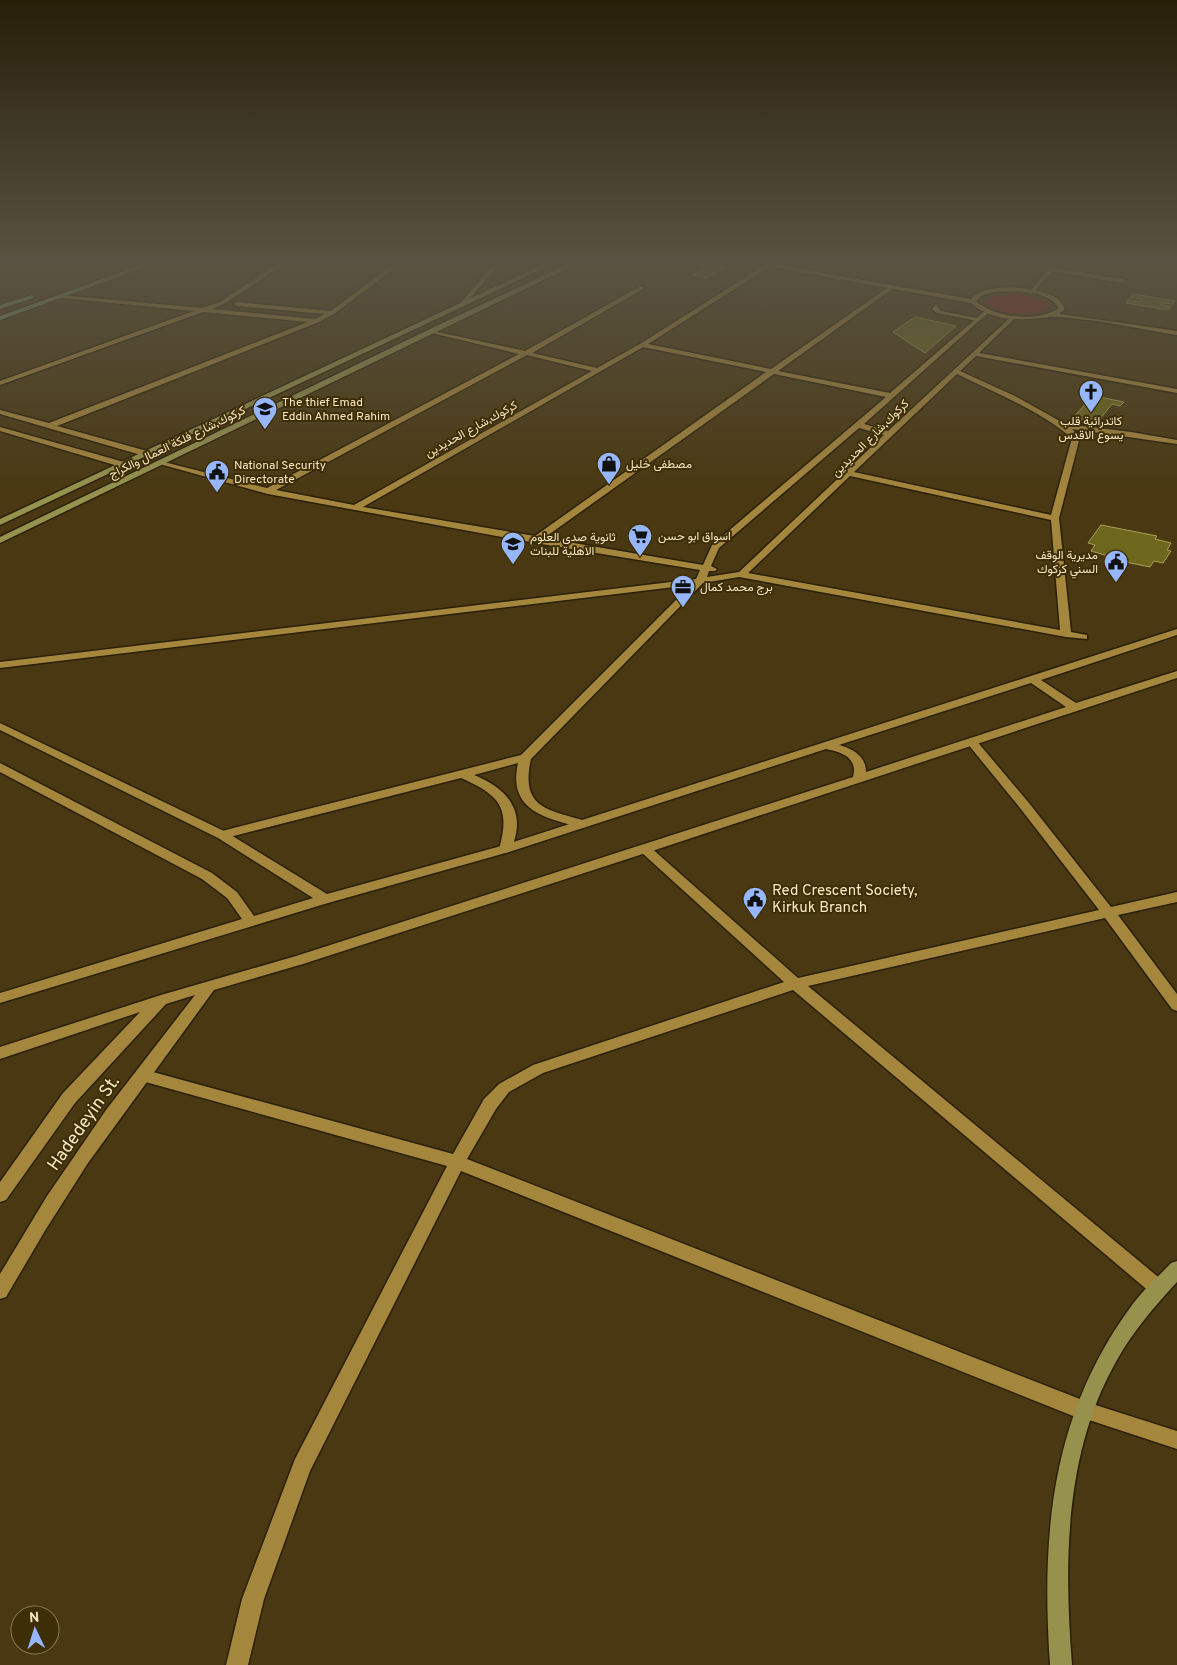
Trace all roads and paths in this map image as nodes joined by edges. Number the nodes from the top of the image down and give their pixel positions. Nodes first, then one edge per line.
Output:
1 (123, 339) edge
2 (272, 339) edge
3 (390, 339) edge
4 (414, 339) edge
5 (464, 339) edge
6 (552, 339) edge
7 (652, 339) edge
8 (819, 339) edge
9 (956, 339) edge
10 (991, 339) edge
11 (642, 345) junction
12 (526, 353) junction
13 (975, 354) junction
14 (598, 370) junction
15 (957, 372) junction
16 (771, 373) junction
17 (0, 384) edge
18 (1177, 391) edge
19 (892, 396) junction
20 (0, 412) edge
21 (858, 425) junction
22 (49, 426) junction
23 (1063, 426) junction
24 (0, 429) edge
25 (890, 434) junction
26 (1177, 442) edge
27 (144, 453) junction
28 (160, 463) junction
29 (120, 464) junction
30 (850, 474) junction
31 (268, 491) junction
32 (355, 508) junction
33 (1055, 518) junction
34 (0, 522) edge
35 (0, 540) edge
36 (535, 540) junction
37 (706, 568) junction
38 (742, 574) junction
39 (700, 581) junction
40 (1177, 632) edge
41 (1066, 634) junction
42 (1083, 637) dead end
43 (0, 665) edge
44 (1177, 674) edge
45 (1031, 678) junction
46 (1074, 707) junction
47 (0, 726) edge
48 (971, 741) junction
49 (824, 746) junction
50 (526, 758) junction
51 (0, 767) edge
52 (462, 774) junction
53 (858, 779) junction
54 (582, 824) junction
55 (222, 835) junction
56 (505, 849) junction
57 (645, 849) junction
58 (1177, 897) edge
59 (325, 899) junction
60 (1109, 912) junction
61 (250, 921) junction
62 (795, 984) junction
63 (210, 985) junction
64 (0, 998) edge
65 (161, 1000) junction
66 (1177, 1005) edge
67 (0, 1053) edge
68 (142, 1075) junction
69 (457, 1162) junction
70 (0, 1195) edge
71 (1177, 1269) edge
72 (1157, 1287) junction
73 (0, 1291) edge
74 (1083, 1410) junction
75 (1177, 1440) edge
76 (237, 1665) edge
77 (1061, 1665) edge

1 - 17 street
2 - 22 street
3 - 27 main road, كركوك,شارع فلكة العمال والكراج
4 - 28 main road, كركوك,شارع فلكة العمال والكراج
5 - 12 street
6 - 12 street
7 - 11 street, كركوك,شارع الحديدين
8 - 16 street
9 - 19 street, كركوك,شارع الحديدين
10 - 13 street, كركوك,شارع الحديدين
11 - 14 street, كركوك,شارع الحديدين
11 - 16 street, كركوك,شارع الحديدين
12 - 14 street
12 - 31 street
13 - 15 street, كركوك,شارع الحديدين
13 - 18 street
14 - 32 street, كركوك,شارع الحديدين
15 - 23 street
15 - 25 street, كركوك,شارع الحديدين
16 - 19 street, كركوك,شارع الحديدين
16 - 36 street
19 - 21 street, كركوك,شارع الحديدين
20 - 22 street
21 - 25 street
21 - 37 street, كركوك,شارع الحديدين
22 - 27 street
23 - 26 street
23 - 33 street
24 - 29 street
25 - 30 street, كركوك,شارع الحديدين
27 - 29 main road, كركوك,شارع فلكة العمال والكراج
28 - 31 street
28 - 35 main road, كركوك,شارع فلكة العمال والكراج
29 - 34 main road, كركوك,شارع فلكة العمال والكراج
30 - 33 street
30 - 38 street, كركوك,شارع الحديدين
31 - 32 street
32 - 36 street
33 - 41 street
36 - 37 street
37 - 38 street
37 - 39 street, كركوك,شارع الحديدين
38 - 39 street
38 - 41 street
39 - 43 street
39 - 50 street, كركوك,شارع الحديدين
40 - 45 street
41 - 42 street
44 - 46 street
45 - 46 street
45 - 49 street
46 - 48 street
47 - 55 street
48 - 53 street
48 - 60 street
49 - 53 street
49 - 54 street
50 - 52 street
50 - 54 street
51 - 61 street
52 - 55 street
52 - 56 street
53 - 57 street
54 - 56 street
55 - 59 street
56 - 59 street
57 - 62 street
57 - 63 street
58 - 60 street
59 - 61 street
60 - 62 street
60 - 66 street
61 - 64 street
62 - 69 street
62 - 72 street
63 - 65 street
63 - 68 street, Hadedeyin St.
65 - 67 street
65 - 70 street, Hadedeyin St.
68 - 69 street
68 - 73 street, Hadedeyin St.
69 - 74 street
69 - 76 street
71 - 72 main road
72 - 74 main road
74 - 75 lane
74 - 77 main road

